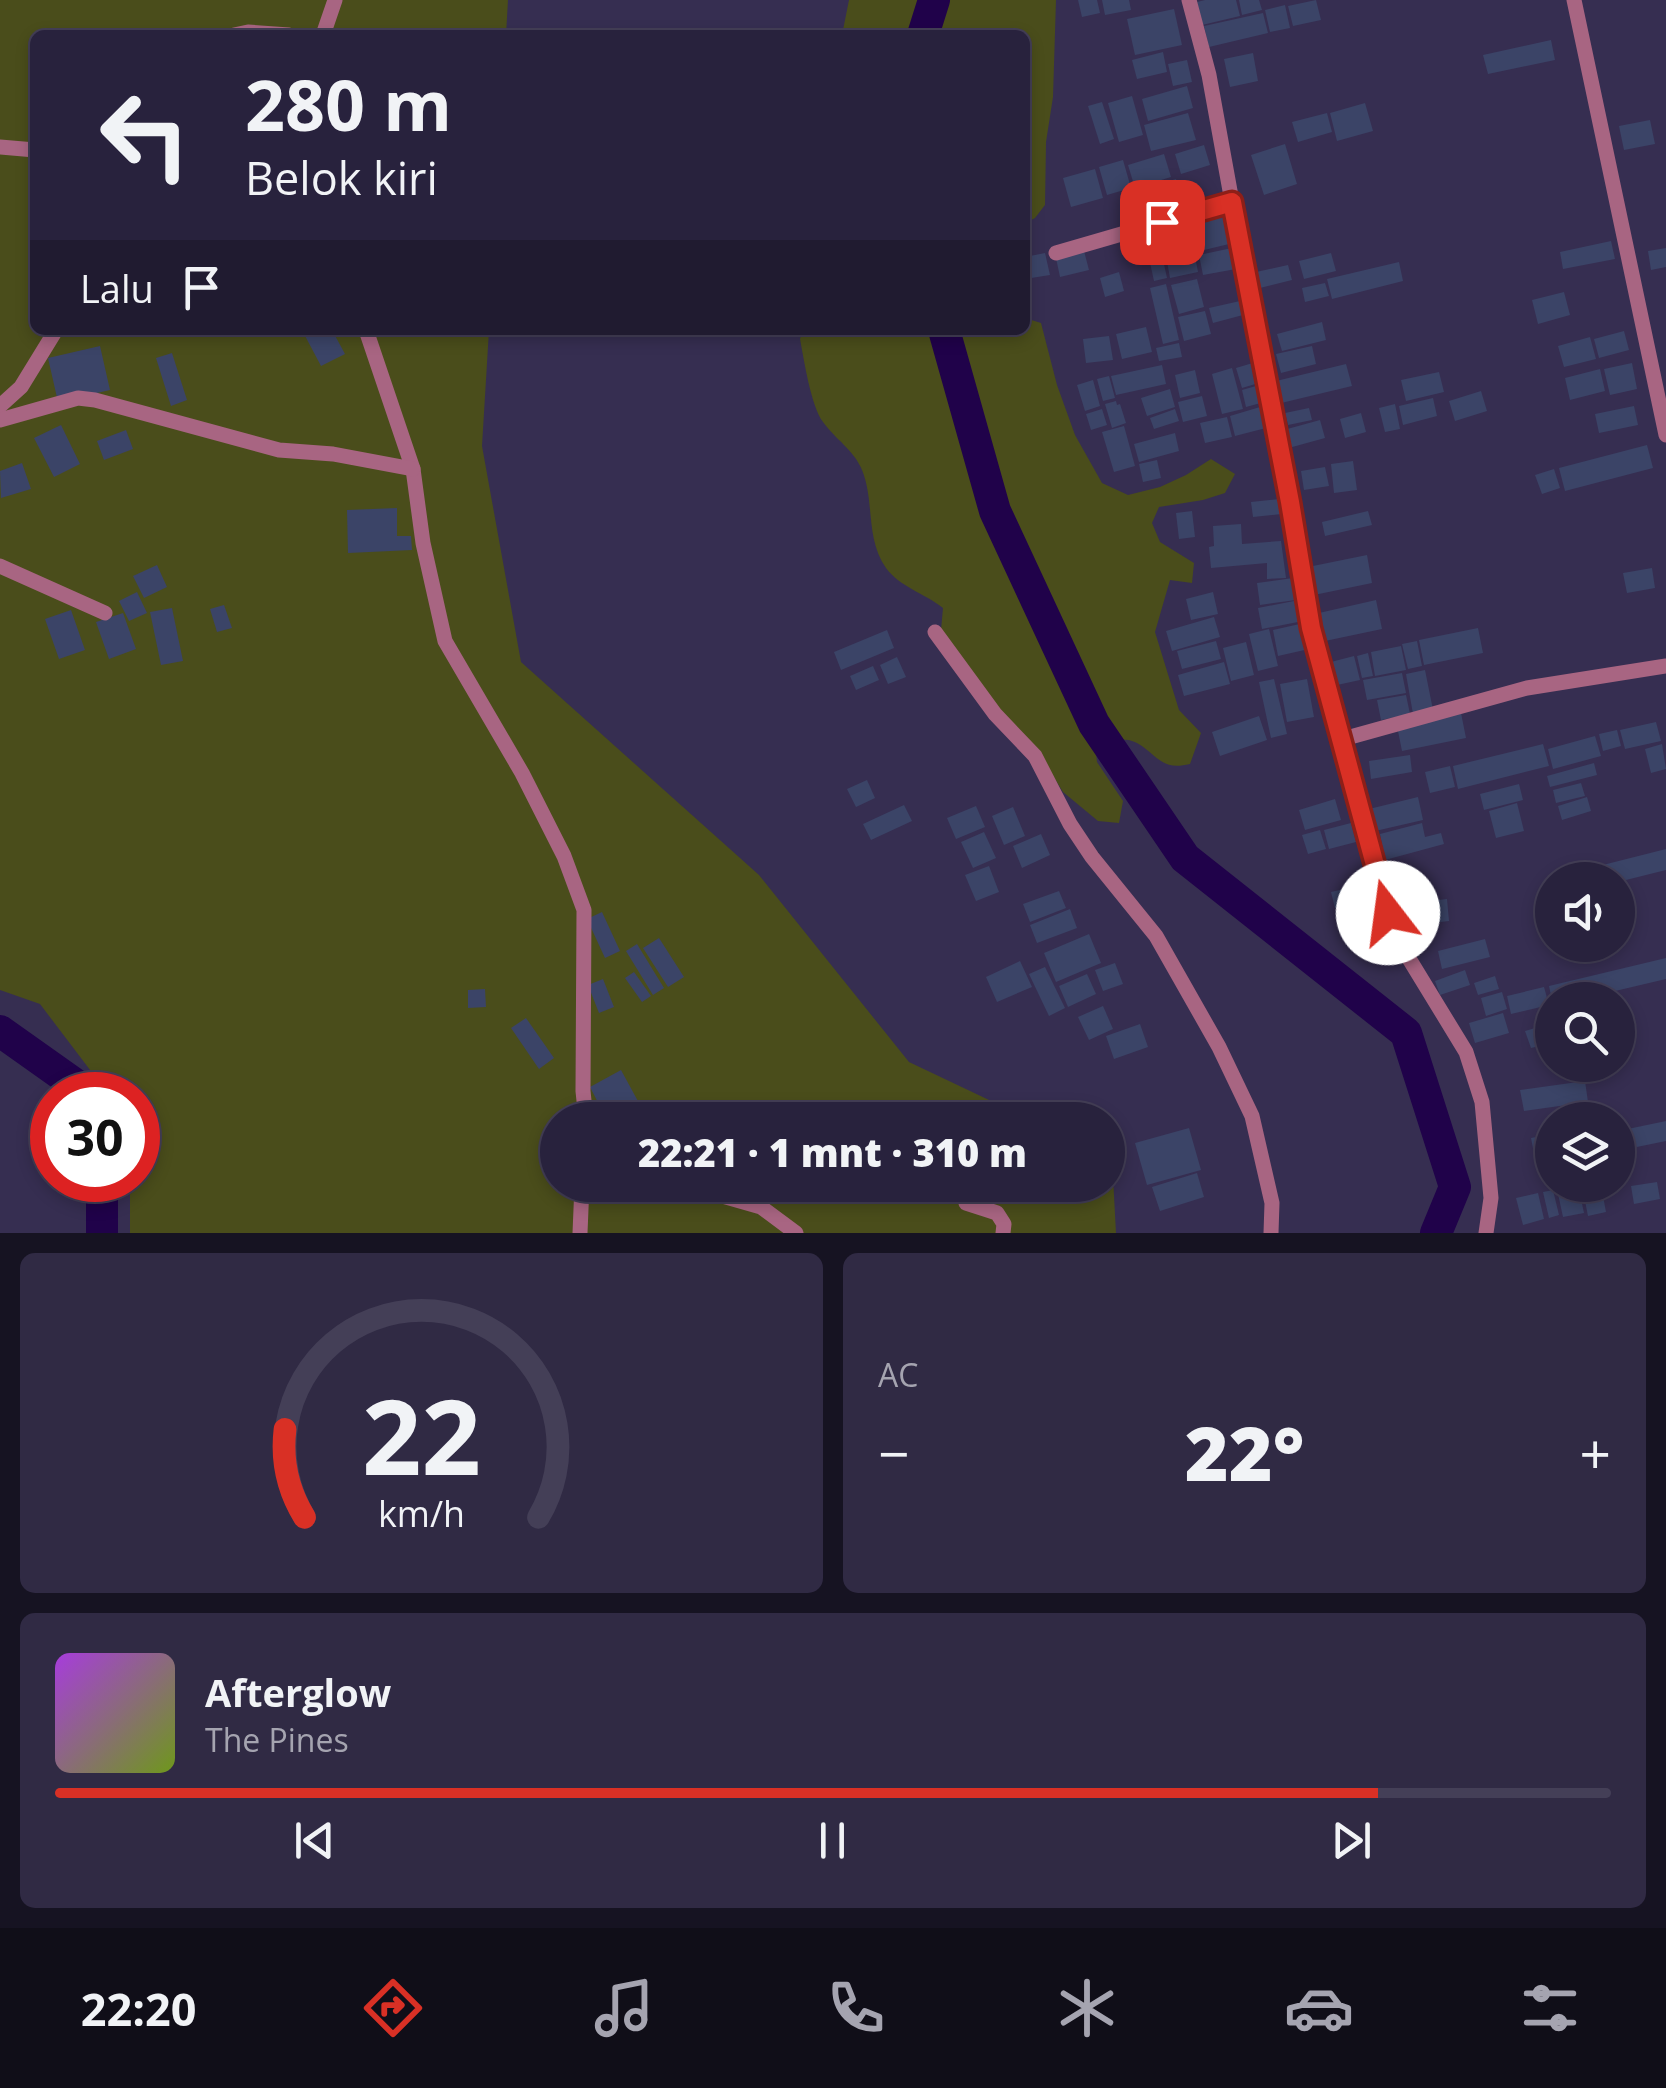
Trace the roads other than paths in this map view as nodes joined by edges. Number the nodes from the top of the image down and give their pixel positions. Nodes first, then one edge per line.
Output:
1 (335, 0) edge
2 (1189, 0) edge
3 (1574, 0) edge
4 (325, 30) edge
5 (0, 148) edge
6 (30, 150) edge
7 (1232, 202) junction
8 (1056, 253) dead end
9 (53, 335) edge
10 (368, 335) edge
11 (0, 406) edge
12 (0, 420) edge
13 (1666, 435) edge
14 (413, 469) junction
15 (0, 566) edge
16 (105, 613) dead end
17 (935, 632) dead end
18 (1666, 666) edge
19 (1343, 739) junction
20 (584, 1102) edge
21 (581, 1202) edge
22 (746, 1202) edge
23 (966, 1203) dead end
24 (580, 1233) edge
25 (796, 1233) edge
26 (1002, 1233) edge
27 (1270, 1233) edge
28 (1486, 1233) edge

1 - 4 street
2 - 7 street
3 - 13 street
5 - 6 street
7 - 8 street
7 - 19 street
9 - 11 street
10 - 14 street
12 - 14 street
14 - 20 street
15 - 16 street
17 - 27 street
18 - 19 street
19 - 28 street
21 - 24 street
22 - 25 street
23 - 26 street

